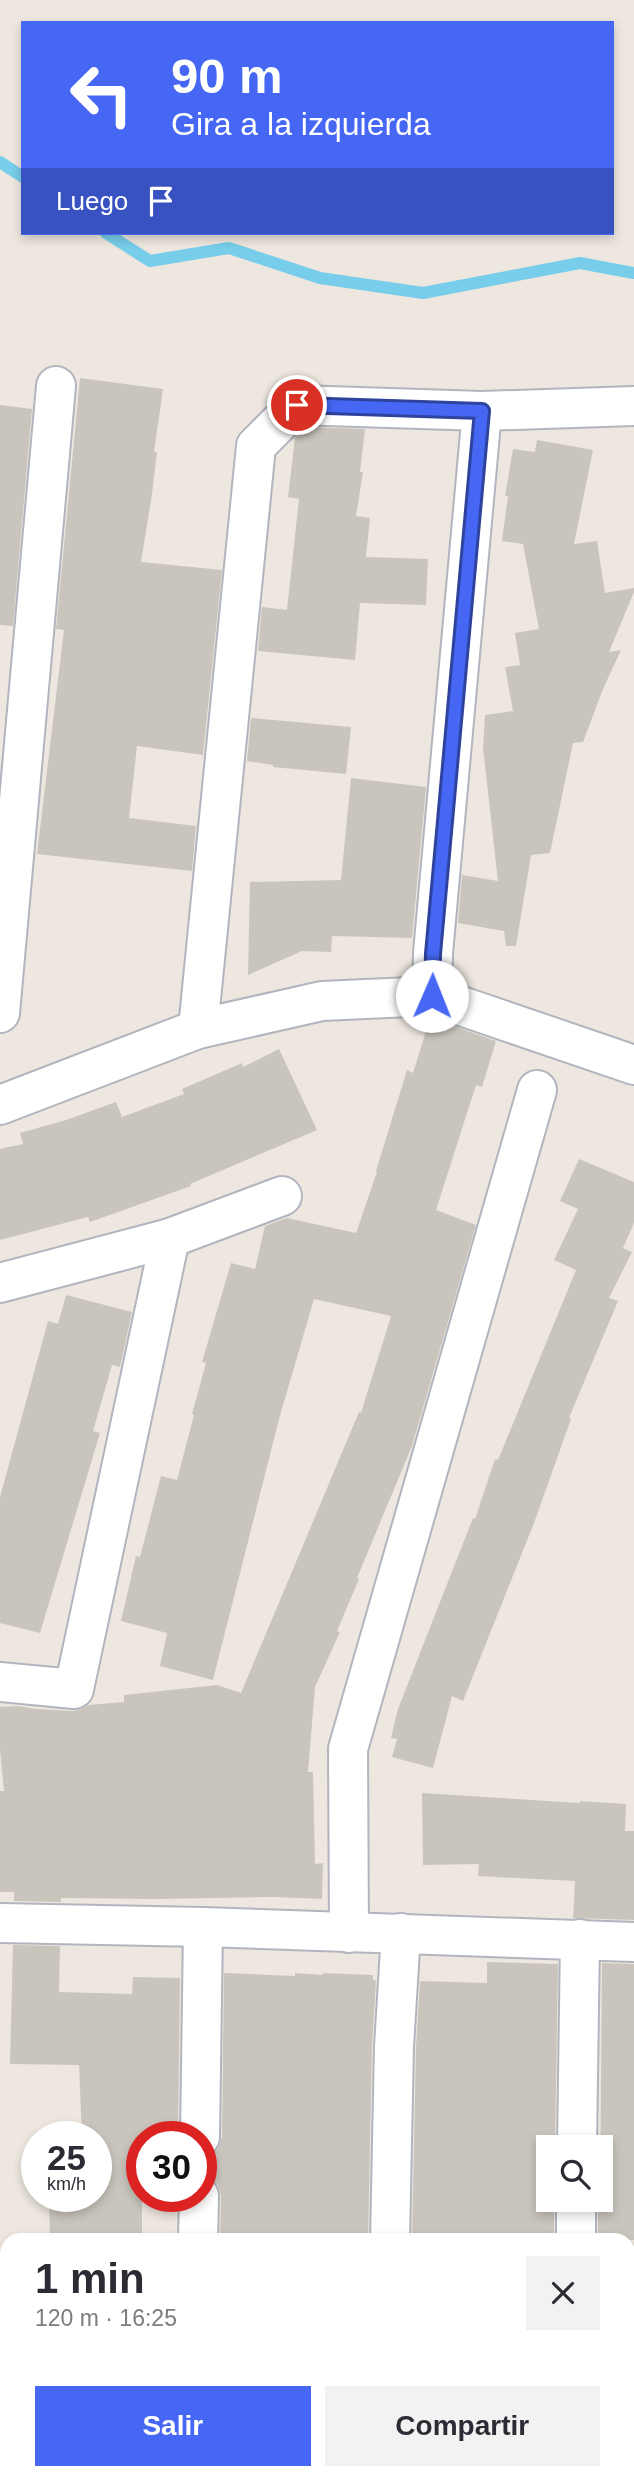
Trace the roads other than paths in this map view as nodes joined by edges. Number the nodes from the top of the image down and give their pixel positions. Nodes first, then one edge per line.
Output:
1 (56, 386) dead end
2 (634, 406) edge
3 (482, 411) junction
4 (432, 996) junction
5 (0, 1013) edge
6 (198, 1029) junction
7 (634, 1065) edge
8 (537, 1090) dead end
9 (0, 1105) edge
10 (282, 1196) dead end
11 (170, 1238) junction
12 (0, 1283) edge
13 (0, 1682) edge
14 (0, 1923) edge
15 (203, 1927) junction
16 (349, 1933) junction
17 (401, 1933) junction
18 (580, 1938) junction
19 (634, 1942) edge
20 (200, 2121) edge
21 (577, 2135) edge
22 (199, 2212) edge
23 (576, 2212) edge
24 (198, 2233) edge
25 (390, 2233) edge
26 (576, 2233) edge

1 - 5 street
2 - 3 street
3 - 4 street
3 - 6 street
4 - 6 street
4 - 7 street
6 - 9 street
8 - 16 street
10 - 11 street
11 - 12 street
11 - 13 street
14 - 15 street
15 - 16 street
15 - 20 street
16 - 17 street
17 - 18 street
17 - 25 street
18 - 19 street
18 - 21 street
22 - 24 street
23 - 26 street

